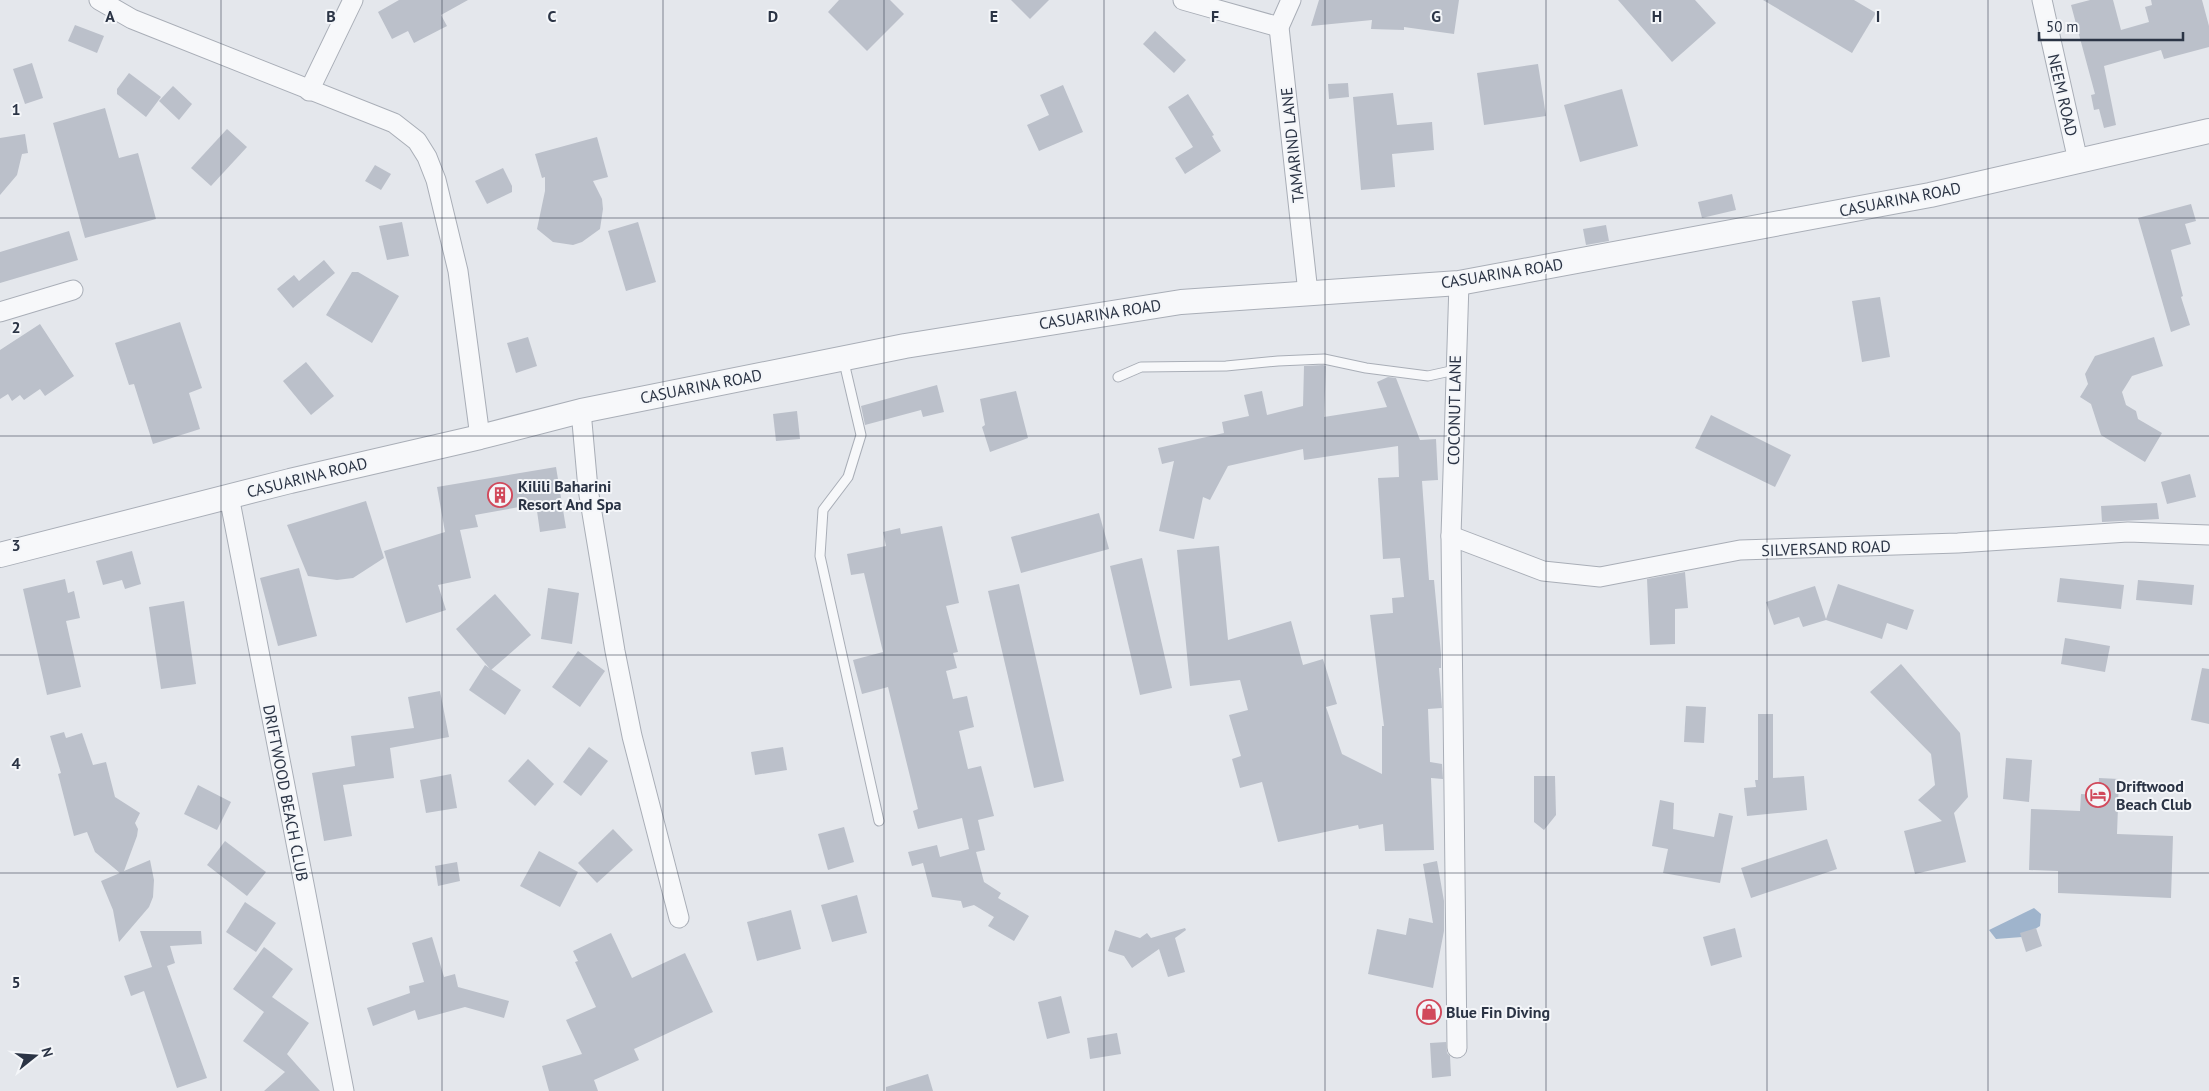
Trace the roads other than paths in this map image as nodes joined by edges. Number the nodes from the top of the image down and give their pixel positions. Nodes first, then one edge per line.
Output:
1 (99, 0) edge
2 (353, 0) edge
3 (1183, 0) edge
4 (1292, 0) edge
5 (2042, 0) edge
6 (1279, 27) junction
7 (309, 91) junction
8 (2209, 131) edge
9 (2078, 160) junction
10 (1459, 283) junction
11 (73, 290) dead end
12 (1308, 293) junction
13 (0, 312) edge
14 (843, 358) junction
15 (1454, 370) junction
16 (1118, 377) dead end
17 (581, 410) junction
18 (480, 437) junction
19 (229, 496) junction
20 (2209, 534) edge
21 (1451, 536) junction
22 (0, 555) edge
23 (879, 821) dead end
24 (679, 918) dead end
25 (1458, 1048) dead end
26 (344, 1091) edge

1 - 7 street
2 - 7 street
3 - 6 street
4 - 6 street
5 - 9 street, NEEM ROAD
6 - 12 street, TAMARIND LANE
7 - 18 street
8 - 9 street, CASUARINA ROAD
9 - 10 street, CASUARINA ROAD
10 - 12 street, CASUARINA ROAD
10 - 15 street, COCONUT LANE
11 - 13 street
12 - 14 street, CASUARINA ROAD
14 - 17 street, CASUARINA ROAD
14 - 23 lane
15 - 16 lane
15 - 21 street, COCONUT LANE
17 - 18 street, CASUARINA ROAD
17 - 24 street
18 - 19 street, CASUARINA ROAD
19 - 22 street, CASUARINA ROAD
19 - 26 street, DRIFTWOOD BEACH CLUB
20 - 21 street, SILVERSAND ROAD
21 - 25 street, COCONUT LANE

